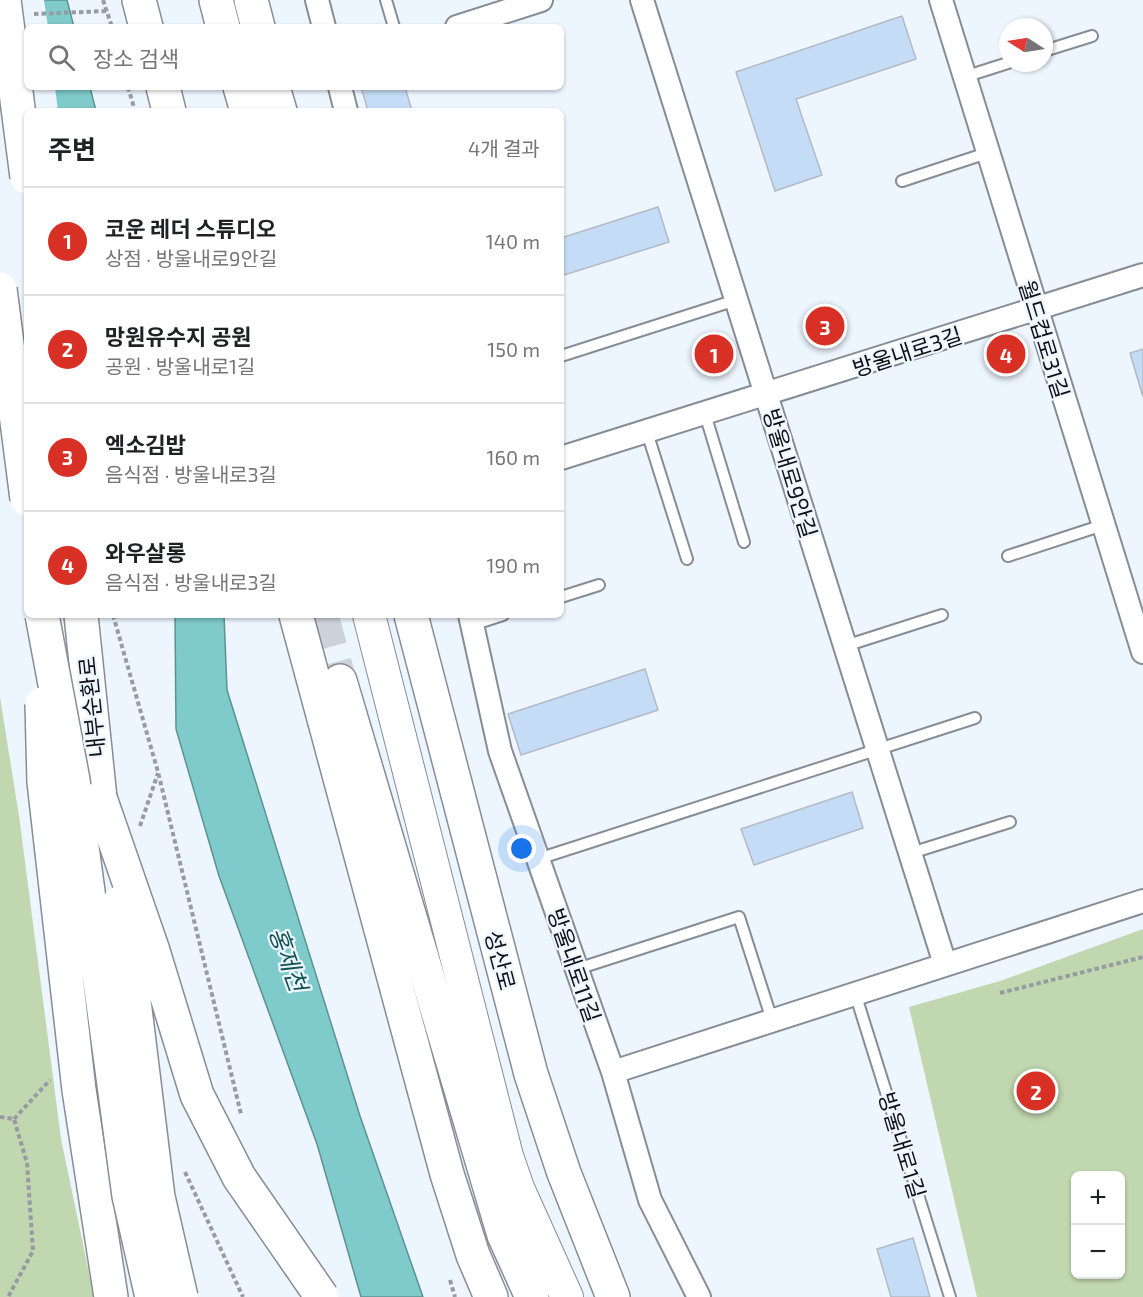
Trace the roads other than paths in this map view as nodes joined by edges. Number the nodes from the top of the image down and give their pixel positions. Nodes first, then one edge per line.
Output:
1 (139, 0) edge
2 (161, 0) edge
3 (216, 0) edge
4 (251, 0) edge
5 (317, 0) edge
6 (386, 0) edge
7 (541, 0) edge
8 (642, 0) edge
9 (941, 0) edge
10 (14, 7) edge
11 (145, 24) edge
12 (167, 24) edge
13 (222, 24) edge
14 (257, 24) edge
15 (323, 24) edge
16 (393, 24) edge
17 (465, 24) edge
18 (1092, 36) dead end
19 (1053, 48) edge
20 (999, 66) edge
21 (964, 77) junction
22 (164, 90) edge
23 (184, 90) edge
24 (241, 90) edge
25 (274, 90) edge
26 (341, 90) edge
27 (168, 108) edge
28 (189, 108) edge
29 (246, 108) edge
30 (279, 108) edge
31 (345, 108) edge
32 (24, 138) edge
33 (987, 153) junction
34 (902, 181) dead end
35 (1143, 275) edge
36 (0, 289) edge
37 (736, 300) junction
38 (1035, 310) junction
39 (0, 321) edge
40 (24, 330) edge
41 (564, 355) edge
42 (766, 395) junction
43 (705, 414) junction
44 (647, 432) junction
45 (564, 457) edge
46 (24, 476) edge
47 (1103, 525) junction
48 (744, 542) dead end
49 (1008, 556) dead end
50 (687, 559) dead end
51 (599, 585) dead end
52 (564, 596) edge
53 (942, 615) dead end
54 (1138, 616) edge
55 (41, 618) edge
56 (42, 618) edge
57 (81, 618) edge
58 (297, 618) edge
59 (370, 618) edge
60 (396, 618) edge
61 (412, 618) edge
62 (471, 620) edge
63 (845, 646) junction
64 (1143, 652) edge
65 (339, 681) tunnel mouth
66 (975, 718) dead end
67 (878, 749) junction
68 (453, 769) junction
69 (100, 798) junction
70 (1010, 822) dead end
71 (911, 854) junction
72 (538, 859) junction
73 (1143, 901) edge
74 (945, 964) junction
75 (577, 969) junction
76 (855, 993) junction
77 (772, 1020) junction
78 (613, 1072) junction
79 (111, 1297) edge
80 (152, 1297) edge
81 (181, 1297) edge
82 (322, 1297) edge
83 (491, 1297) edge
84 (532, 1297) edge
85 (567, 1297) edge
86 (613, 1297) edge
87 (699, 1297) edge
88 (950, 1297) edge

1 - 11 main road
2 - 12 main road
3 - 13 main road
4 - 14 main road
5 - 15 street
6 - 16 lane
7 - 17 street
8 - 37 street, 방울내로9안길
9 - 21 street, 월드컵로31길
10 - 32 main road, bridge
18 - 19 lane
20 - 21 lane
21 - 33 street, 월드컵로31길
22 - 27 main road
23 - 28 main road
24 - 29 main road
25 - 30 main road
26 - 31 street
33 - 34 lane
33 - 38 street, 월드컵로31길
35 - 38 street, 방울내로3길
36 - 46 main road, bridge
37 - 41 lane
37 - 42 street, 방울내로9안길
38 - 42 street, 방울내로3길
38 - 47 street, 월드컵로31길
39 - 40 main road
42 - 43 street, 방울내로3길
42 - 63 street, 방울내로9안길
43 - 44 street, 방울내로3길
43 - 48 lane
44 - 45 street, 방울내로3길
44 - 50 lane
47 - 49 lane
47 - 54 street, 월드컵로31길
51 - 52 lane
53 - 63 lane
54 - 64 street, 월드컵로31길
55 - 79 main road, bridge
56 - 80 main road, bridge
57 - 69 main road, 내부순환로
58 - 83 main road
59 - 85 main road
60 - 68 main road
61 - 68 main road, 성산로
62 - 72 street, 방울내로11길
63 - 67 street, 방울내로9안길
65 - 84 main road
66 - 67 lane
67 - 71 street, 방울내로9안길
67 - 72 lane
68 - 86 main road, 성산로
69 - 81 main road, bridge
69 - 82 main road, bridge
70 - 71 lane
71 - 74 street, 방울내로9안길
72 - 75 street, 방울내로11길
73 - 74 street
74 - 76 street
75 - 77 lane
75 - 78 street, 방울내로11길
76 - 77 street
76 - 88 lane, 방울내로1길
77 - 78 street
78 - 87 street, 방울내로11길

